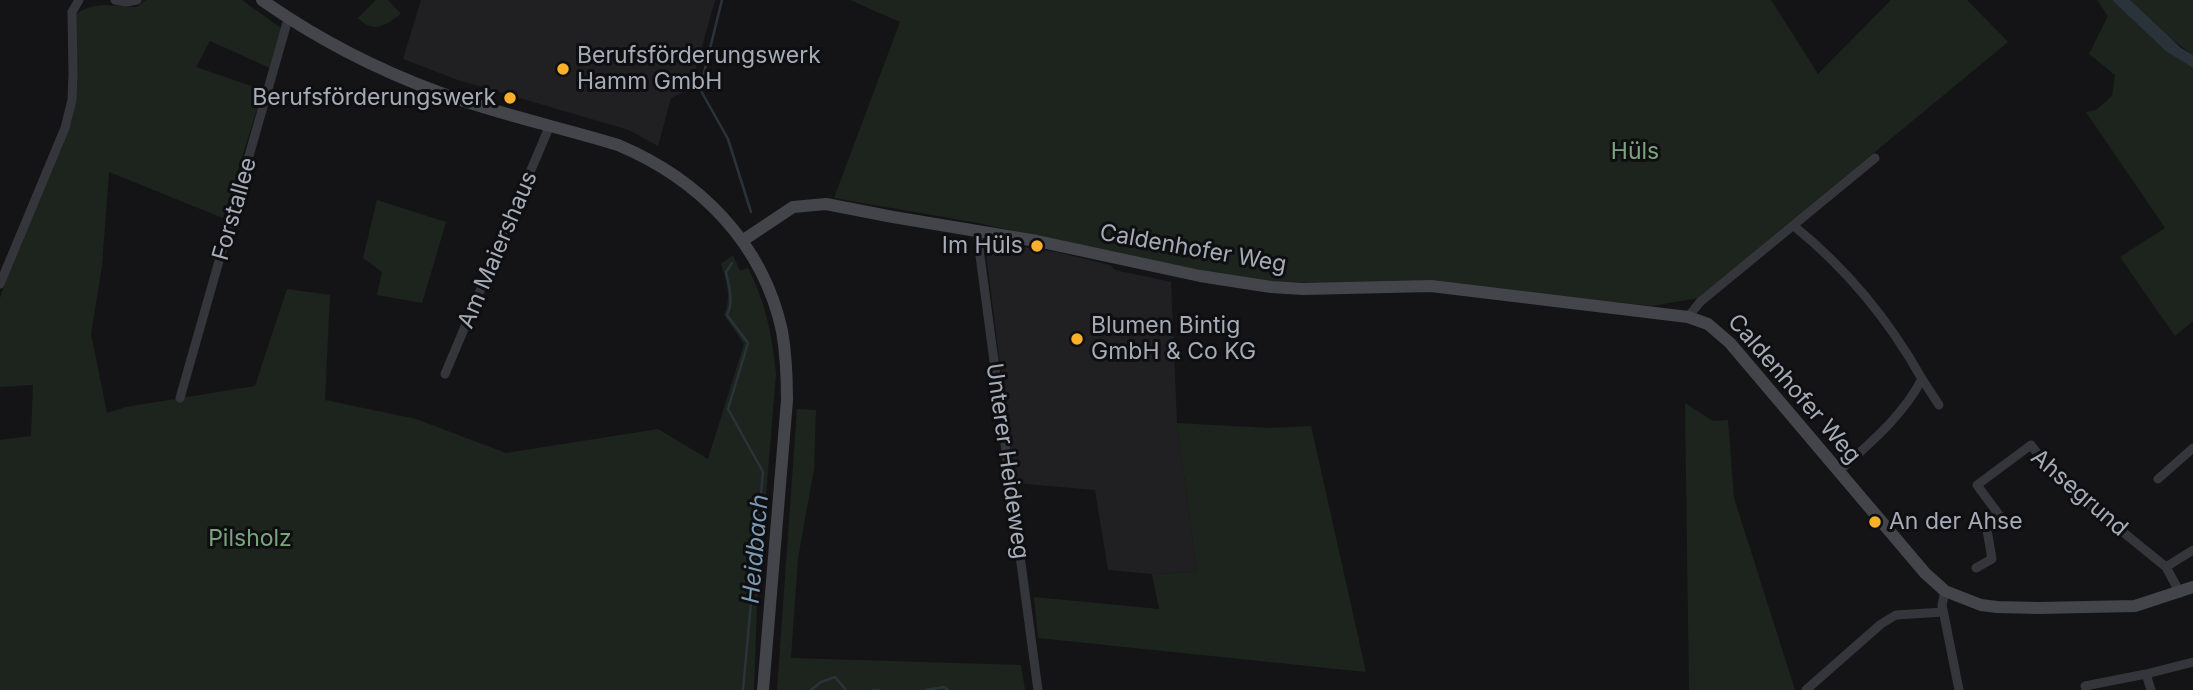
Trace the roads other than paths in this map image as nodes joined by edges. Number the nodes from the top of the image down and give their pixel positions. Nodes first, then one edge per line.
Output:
1 (79, 0) edge
2 (115, 0) edge
3 (137, 0) edge
4 (262, 0) edge
5 (289, 19) junction
6 (550, 125) junction
7 (1875, 158) dead end
8 (1794, 226) junction
9 (978, 231) junction
10 (742, 241) junction
11 (0, 284) edge
12 (1688, 317) junction
13 (445, 374) dead end
14 (1922, 379) junction
15 (180, 398) dead end
16 (1939, 405) dead end
17 (2193, 448) edge
18 (1839, 471) junction
19 (2158, 479) dead end
20 (2193, 550) edge
21 (2166, 567) junction
22 (1976, 568) dead end
23 (2193, 587) edge
24 (1945, 592) junction
25 (2180, 593) junction
26 (1943, 612) junction
27 (2193, 662) edge
28 (2146, 674) junction
29 (2086, 688) edge
30 (763, 690) edge
31 (1038, 690) edge
32 (1806, 690) edge
33 (1959, 690) edge
34 (2151, 690) edge

1 - 11 street
2 - 3 street
4 - 5 main road
5 - 6 main road
5 - 15 street, Forstallee
6 - 10 main road
6 - 13 street, Am Maiershaus
7 - 8 street
8 - 12 street
8 - 14 street
9 - 10 main road, Caldenhofer Weg
9 - 12 main road, Caldenhofer Weg
9 - 31 street, Unterer Heideweg
10 - 30 main road
12 - 18 main road, Caldenhofer Weg
14 - 16 street
14 - 18 street
17 - 19 street
18 - 24 main road, Caldenhofer Weg
20 - 21 street
21 - 22 street, Ahsegrund
21 - 25 street, Ahsegrund
23 - 25 main road, Caldenhofer Weg
24 - 25 main road, Caldenhofer Weg
24 - 26 street
26 - 32 street
26 - 33 street
27 - 28 street
28 - 29 street
28 - 34 street

